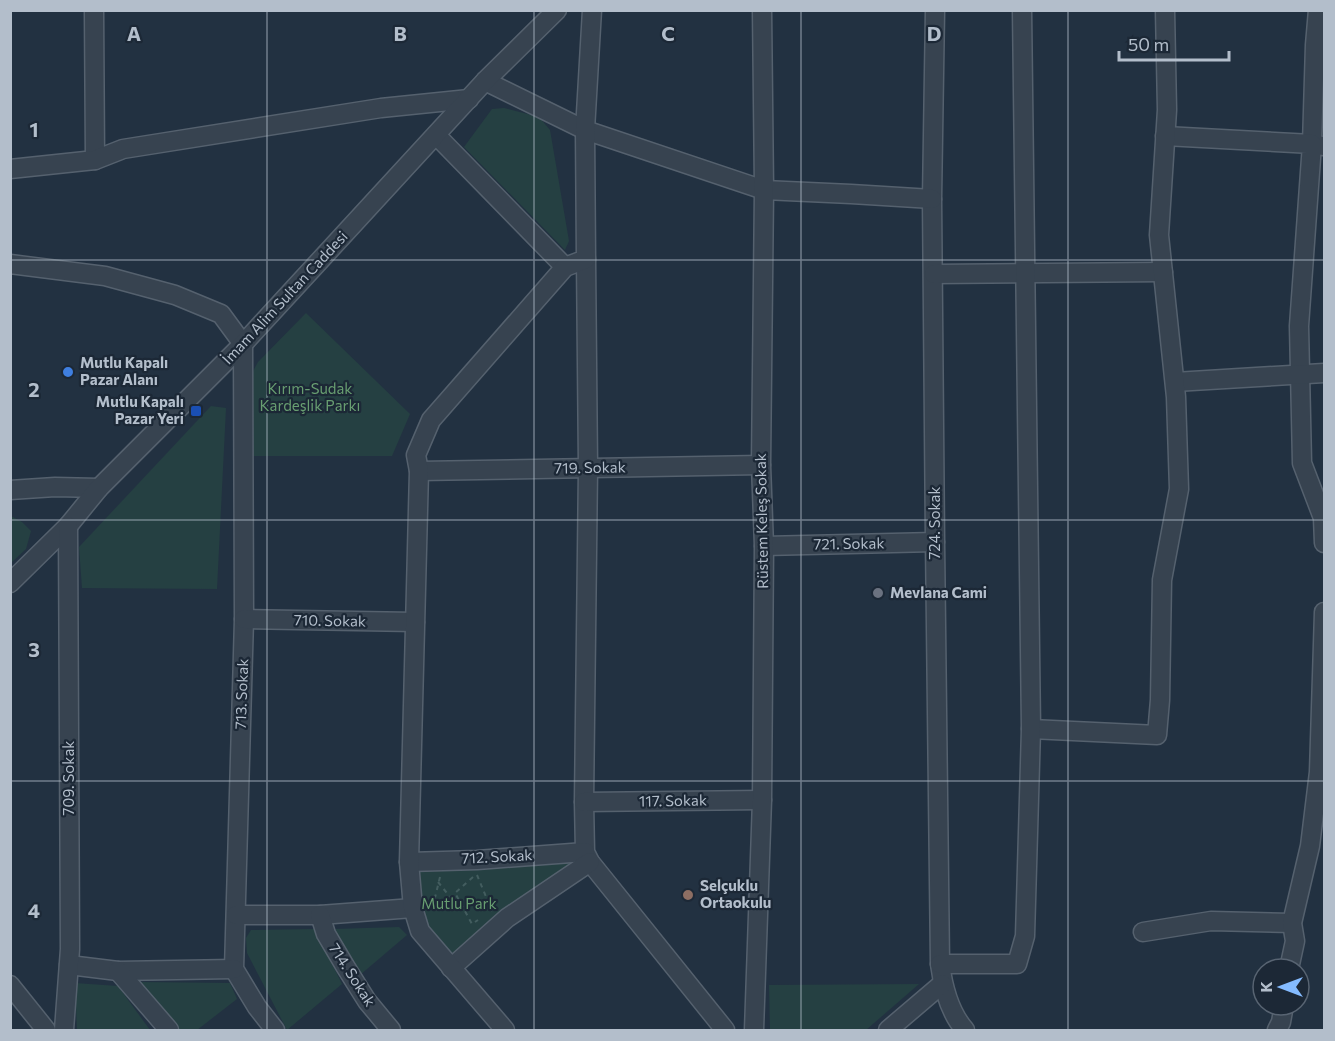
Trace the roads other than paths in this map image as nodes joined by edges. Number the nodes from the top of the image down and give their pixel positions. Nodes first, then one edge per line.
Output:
1 (94, 10) edge
2 (557, 10) edge
3 (592, 10) edge
4 (762, 10) edge
5 (935, 10) edge
6 (1022, 10) edge
7 (1165, 10) edge
8 (1318, 10) edge
9 (485, 81) junction
10 (469, 99) junction
11 (585, 130) junction
12 (436, 135) junction
13 (1165, 136) junction
14 (1318, 145) edge
15 (95, 160) junction
16 (10, 169) edge
17 (764, 190) junction
18 (932, 199) junction
19 (586, 259) junction
20 (10, 264) edge
21 (565, 267) junction
22 (1163, 272) junction
23 (934, 274) junction
24 (1026, 274) junction
25 (243, 344) junction
26 (1324, 373) edge
27 (1300, 375) junction
28 (1175, 382) junction
29 (761, 465) junction
30 (588, 468) junction
31 (419, 471) junction
32 (99, 488) junction
33 (10, 490) edge
34 (68, 526) junction
35 (935, 542) junction
36 (1324, 543) edge
37 (764, 546) junction
38 (10, 583) edge
39 (1324, 612) edge
40 (244, 619) junction
41 (415, 622) junction
42 (1324, 660) edge
43 (1031, 729) junction
44 (762, 800) junction
45 (584, 802) junction
46 (588, 857) junction
47 (409, 862) junction
48 (413, 908) junction
49 (236, 915) junction
50 (320, 915) junction
51 (1292, 923) junction
52 (1143, 932) dead end
53 (1291, 957) edge
54 (940, 964) junction
55 (69, 965) junction
56 (234, 969) junction
57 (451, 969) junction
58 (118, 971) junction
59 (942, 984) junction
60 (10, 985) edge
61 (46, 1030) edge
62 (64, 1030) edge
63 (169, 1030) edge
64 (274, 1030) edge
65 (391, 1030) edge
66 (505, 1030) edge
67 (725, 1030) edge
68 (754, 1030) edge
69 (888, 1030) edge
70 (965, 1030) edge

1 - 15 street
2 - 9 street, İmam Alim Sultan Caddesi
3 - 11 street
4 - 17 street, Rüstem Keleş Sokak
5 - 18 street, 724. Sokak
6 - 24 street
7 - 13 street
8 - 14 street
9 - 10 street, İmam Alim Sultan Caddesi
9 - 11 street
10 - 12 street, İmam Alim Sultan Caddesi
10 - 15 street
11 - 17 street
11 - 19 street
12 - 21 street
12 - 25 street, İmam Alim Sultan Caddesi
13 - 14 street
13 - 22 street
14 - 27 street
15 - 16 street
17 - 18 street
17 - 29 street, Rüstem Keleş Sokak
18 - 23 street, 724. Sokak
19 - 21 street
19 - 30 street
20 - 25 street
21 - 31 street
22 - 24 street
22 - 28 street
23 - 24 street
23 - 35 street, 724. Sokak
24 - 43 street
25 - 32 street, İmam Alim Sultan Caddesi
25 - 40 street, 713. Sokak
26 - 27 street
27 - 28 street
27 - 36 street
28 - 43 street
29 - 30 street, 719. Sokak
29 - 37 street, Rüstem Keleş Sokak
30 - 31 street, 719. Sokak
30 - 45 street
31 - 41 street
32 - 33 street
32 - 34 street, İmam Alim Sultan Caddesi
34 - 38 street, İmam Alim Sultan Caddesi
34 - 55 street, 709. Sokak
35 - 37 street, 721. Sokak
35 - 54 street, 724. Sokak
37 - 44 street, Rüstem Keleş Sokak
39 - 42 street
40 - 41 street, 710. Sokak
40 - 49 street, 713. Sokak
41 - 47 street
42 - 51 street
43 - 54 street
44 - 45 street, 117. Sokak
44 - 68 street, Rüstem Keleş Sokak
45 - 46 street
46 - 47 street, 712. Sokak
46 - 57 street
46 - 67 street
47 - 48 street
48 - 50 street
48 - 57 street
49 - 50 street
49 - 56 street, 713. Sokak
50 - 65 street, 714. Sokak
51 - 52 street
51 - 53 street
54 - 59 street, 724. Sokak
55 - 58 street
55 - 62 street, 709. Sokak
56 - 58 street
56 - 64 street
57 - 66 street
58 - 63 street
59 - 69 street
59 - 70 street, 724. Sokak
60 - 61 street

